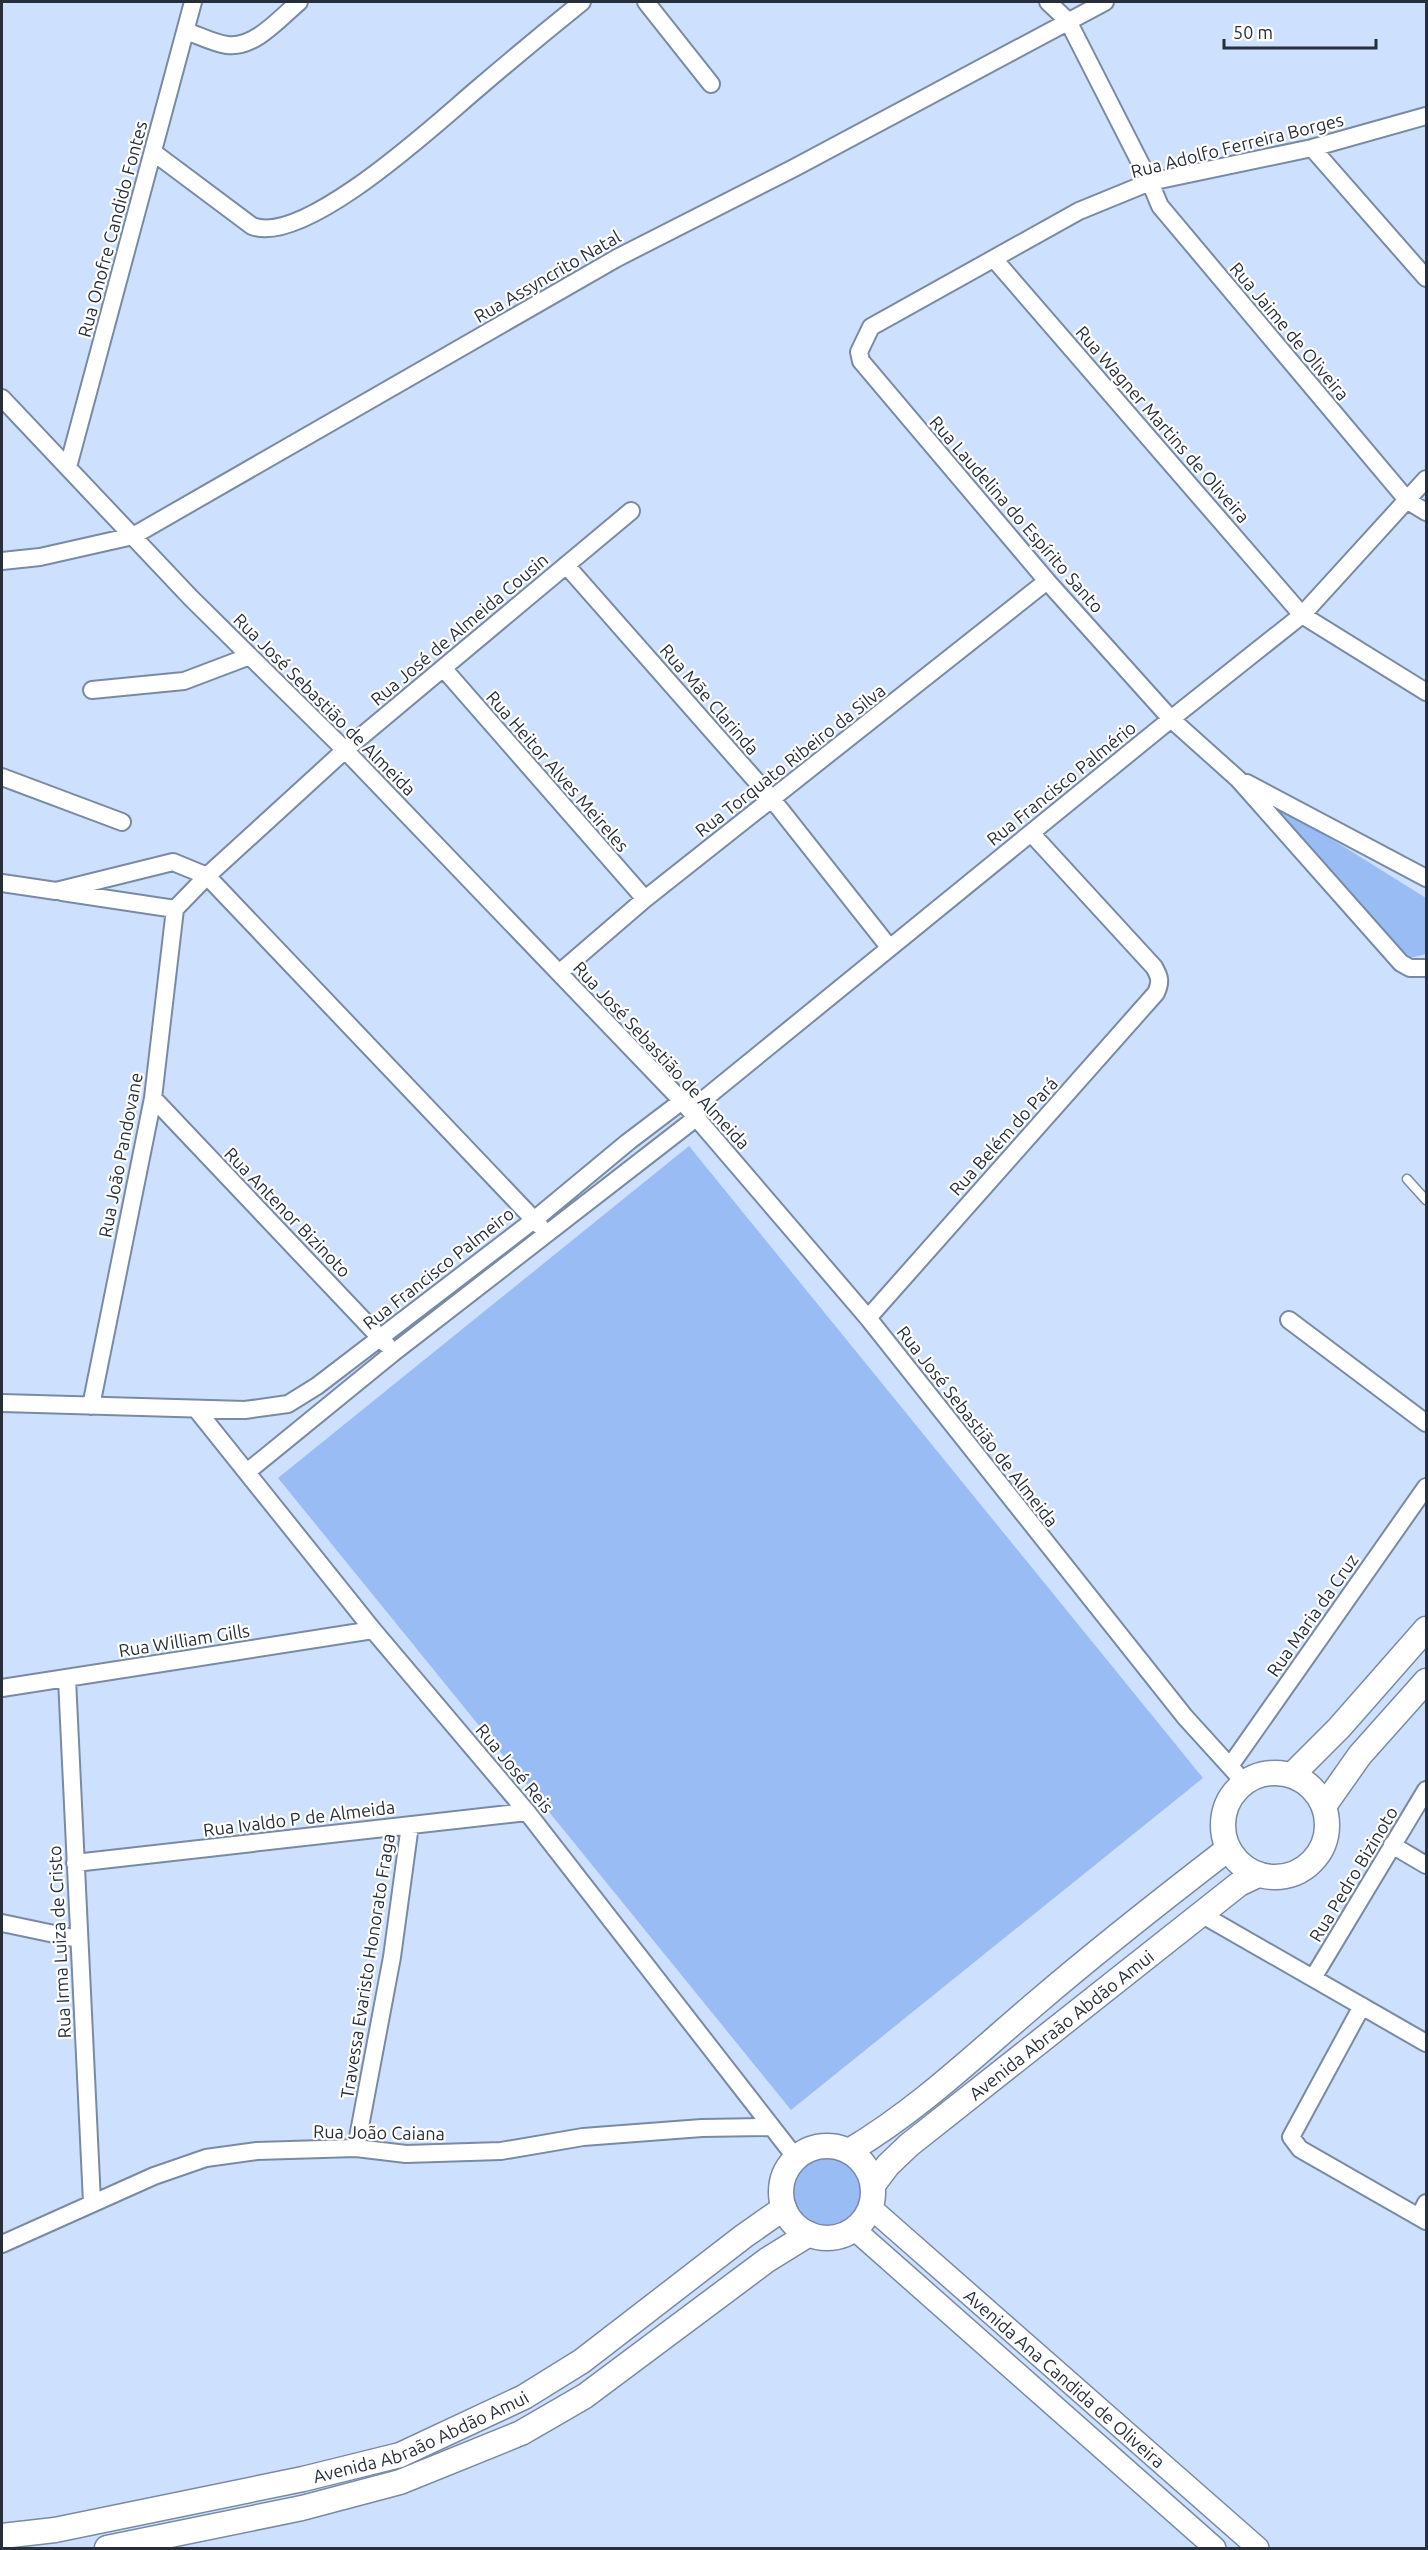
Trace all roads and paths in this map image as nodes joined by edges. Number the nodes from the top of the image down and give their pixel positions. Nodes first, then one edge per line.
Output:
1 (193, 2) edge
2 (299, 2) edge
3 (582, 2) edge
4 (646, 2) edge
5 (1048, 2) edge
6 (1105, 2) edge
7 (1068, 21) junction
8 (186, 31) junction
9 (711, 84) dead end
10 (1426, 117) edge
11 (1312, 148) junction
12 (153, 152) junction
13 (1150, 182) junction
14 (994, 259) junction
15 (1426, 278) edge
16 (871, 327) joint
17 (2, 399) edge
18 (68, 467) junction
19 (1426, 479) edge
20 (1407, 501) junction
21 (631, 511) dead end
22 (1426, 512) edge
23 (133, 536) junction
24 (2, 561) edge
25 (566, 565) junction
26 (1047, 581) junction
27 (1302, 615) junction
28 (250, 656) junction
29 (443, 668) junction
30 (92, 690) dead end
31 (1426, 692) edge
32 (1171, 719) junction
33 (345, 750) junction
34 (2, 777) edge
35 (1238, 779) junction
36 (771, 799) junction
37 (123, 822) dead end
38 (1031, 833) junction
39 (207, 876) junction
40 (1426, 878) edge
41 (2, 883) edge
42 (56, 891) junction
43 (645, 899) junction
44 (175, 909) junction
45 (889, 947) junction
46 (1426, 968) edge
47 (559, 973) junction
48 (153, 1098) junction
49 (703, 1100) junction
50 (682, 1101) junction
51 (696, 1118) junction
52 (1407, 1179) dead end
53 (1426, 1200) edge
54 (534, 1220) junction
55 (547, 1234) junction
56 (868, 1318) junction
57 (1289, 1320) dead end
58 (381, 1337) junction
59 (393, 1353) junction
60 (2, 1403) edge
61 (288, 1404) junction
62 (91, 1406) junction
63 (196, 1409) junction
64 (1426, 1424) edge
65 (302, 1427) junction
66 (246, 1472) junction
67 (1426, 1487) edge
68 (1426, 1629) edge
69 (373, 1630) junction
70 (67, 1679) junction
71 (1426, 1681) edge
72 (2, 1688) edge
73 (1237, 1774) junction
74 (1292, 1775) junction
75 (1426, 1790) edge
76 (1324, 1806) junction
77 (527, 1812) junction
78 (410, 1825) junction
79 (1392, 1845) junction
80 (1228, 1849) junction
81 (75, 1863) junction
82 (1426, 1865) edge
83 (1258, 1875) junction
84 (1201, 1914) junction
85 (2, 1923) edge
86 (78, 1939) junction
87 (1312, 1978) junction
88 (1362, 2006) junction
89 (1426, 2043) edge
90 (771, 2127) junction
91 (356, 2148) junction
92 (849, 2151) junction
93 (796, 2158) junction
94 (872, 2197) junction
95 (92, 2202) junction
96 (784, 2208) junction
97 (1424, 2214) edge
98 (855, 2229) junction
99 (808, 2234) junction
100 (2, 2244) edge
101 (2, 2536) edge
102 (107, 2548) edge
103 (1215, 2548) edge
104 (1258, 2548) edge

1 - 8 street, Rua Onofre Candido Fontes
2 - 8 street
3 - 12 street
4 - 9 street
5 - 7 street, Rua Jaime de Oliveira
6 - 7 street, Rua Assyncrito Natal
7 - 13 street, Rua Jaime de Oliveira
7 - 23 street, Rua Assyncrito Natal
8 - 12 street, Rua Onofre Candido Fontes
10 - 11 street, Rua Adolfo Ferreira Borges
11 - 13 street, Rua Adolfo Ferreira Borges
11 - 15 street
12 - 18 street, Rua Onofre Candido Fontes
13 - 14 street, Rua Adolfo Ferreira Borges
13 - 20 street, Rua Jaime de Oliveira
14 - 16 street, Rua Adolfo Ferreira Borges
14 - 27 street, Rua Wagner Martins de Oliveira
16 - 26 street, Rua Laudelina do Espírito Santo
17 - 18 street, Rua José Sebastião de Almeida
18 - 23 street, Rua José Sebastião de Almeida
19 - 20 street, Rua Francisco Palmério
20 - 22 street, Rua Jaime de Oliveira
20 - 27 street, Rua Francisco Palmério
21 - 25 street, Rua José de Almeida Cousin
23 - 24 street, Rua Assyncrito Natal
23 - 28 street, Rua José Sebastião de Almeida
25 - 29 street, Rua José de Almeida Cousin
25 - 36 street, Rua Mãe Clarinda
26 - 32 street, Rua Laudelina do Espírito Santo
26 - 36 street, Rua Torquato Ribeiro da Silva
27 - 31 street, Rua Wagner Martins de Oliveira
27 - 32 street, Rua Francisco Palmério
28 - 30 street
28 - 33 street, Rua José Sebastião de Almeida
29 - 33 street, Rua José de Almeida Cousin
29 - 43 street, Rua Heitor Alves Meireles
32 - 35 street, Rua Laudelina do Espírito Santo
32 - 38 street, Rua Francisco Palmério
33 - 39 street, Rua José de Almeida Cousin
33 - 47 street, Rua José Sebastião de Almeida
34 - 37 street
35 - 40 street
35 - 46 street
36 - 43 street, Rua Torquato Ribeiro da Silva
36 - 45 street, Rua Mãe Clarinda
38 - 45 street, Rua Francisco Palmério
38 - 56 street, Rua Belém do Pará
39 - 42 street
39 - 44 street, Rua José de Almeida Cousin
39 - 54 street
41 - 42 street
42 - 44 street
43 - 47 street, Rua Torquato Ribeiro da Silva
44 - 48 street, Rua João Pandovane
45 - 49 street, Rua Francisco Palmério
47 - 50 street, Rua José Sebastião de Almeida
48 - 58 street, Rua Antenor Bizinoto
48 - 62 street, Rua João Pandovane
49 - 50 street
49 - 51 street
50 - 51 street, Rua José Sebastião de Almeida
50 - 54 street, Rua Francisco Palmeiro
51 - 55 street
51 - 56 street, Rua José Sebastião de Almeida
52 - 53 lane
54 - 55 street
54 - 58 street, Rua Francisco Palmeiro
55 - 59 street
56 - 73 street, Rua José Sebastião de Almeida
57 - 64 street
58 - 59 street, Rua Antenor Bizinoto
58 - 61 street, Rua Francisco Palmeiro
59 - 65 street
60 - 62 street, Rua Francisco Palmeiro
61 - 63 street, Rua Francisco Palmeiro
61 - 65 street
62 - 63 street, Rua Francisco Palmeiro
63 - 66 street, Rua José Reis
65 - 66 street
66 - 69 street, Rua José Reis
67 - 73 street, Rua Maria da Cruz
68 - 74 main road
69 - 70 street, Rua William Gills
69 - 77 street, Rua José Reis
70 - 72 street, Rua William Gills
70 - 81 street, Rua Irma Luiza de Cristo
71 - 76 main road
73 - 74 main road
73 - 80 main road
74 - 76 main road
75 - 79 street, Rua Pedro Bizinoto
76 - 83 main road
77 - 78 street, Rua Ivaldo P de Almeida
77 - 90 street, Rua José Reis
78 - 81 street, Rua Ivaldo P de Almeida
78 - 91 street, Travessa Evaristo Honorato Fraga
79 - 82 street
79 - 87 street, Rua Pedro Bizinoto
80 - 83 main road
80 - 92 main road, Avenida Abraão Abdão Amui
81 - 86 street, Rua Irma Luiza de Cristo
83 - 84 main road, Avenida Abraão Abdão Amui
84 - 87 street
84 - 94 main road, Avenida Abraão Abdão Amui
85 - 86 street
86 - 95 street, Rua Irma Luiza de Cristo
87 - 88 street
88 - 89 street
88 - 97 street
90 - 91 street, Rua João Caiana
90 - 93 street, Rua José Reis
91 - 95 street, Rua João Caiana
92 - 93 main road
92 - 94 main road
93 - 96 main road
94 - 98 main road
94 - 104 street, Avenida Ana Candida de Oliveira
95 - 100 street, Rua João Caiana
96 - 99 main road
96 - 101 main road, Avenida Abraão Abdão Amui
98 - 99 main road
98 - 103 street, Avenida Ana Candida de Oliveira
99 - 102 main road, Avenida Abraão Abdão Amui

